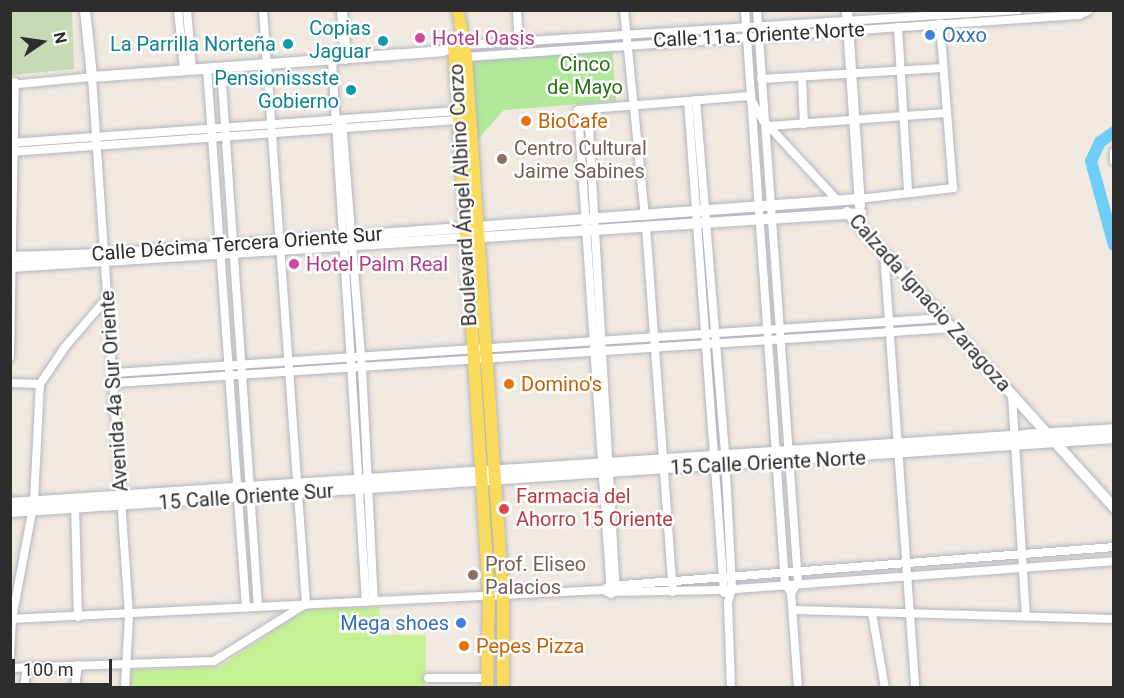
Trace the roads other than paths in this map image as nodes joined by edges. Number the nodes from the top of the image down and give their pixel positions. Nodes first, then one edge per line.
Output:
1 (85, 10) edge
2 (178, 10) edge
3 (187, 10) edge
4 (263, 10) edge
5 (342, 10) edge
6 (458, 10) edge
7 (517, 10) edge
8 (624, 10) edge
9 (745, 10) edge
10 (757, 10) edge
11 (1018, 10) edge
12 (1094, 10) edge
13 (1087, 11) edge
14 (973, 12) junction
15 (848, 20) edge
16 (974, 21) junction
17 (940, 24) junction
18 (758, 26) junction
19 (745, 27) junction
20 (898, 27) junction
21 (759, 37) junction
22 (746, 38) junction
23 (627, 39) junction
24 (518, 42) junction
25 (460, 48) junction
26 (519, 53) junction
27 (346, 59) junction
28 (332, 60) junction
29 (267, 64) junction
30 (221, 67) junction
31 (207, 68) junction
32 (943, 68) junction
33 (188, 69) junction
34 (902, 70) junction
35 (850, 75) junction
36 (92, 77) junction
37 (802, 77) junction
38 (761, 79) junction
39 (13, 84) edge
40 (749, 96) junction
41 (692, 101) junction
42 (635, 105) junction
43 (588, 109) junction
44 (946, 113) junction
45 (398, 115) junction
46 (457, 116) junction
47 (905, 116) junction
48 (422, 118) junction
49 (852, 122) junction
50 (272, 123) junction
51 (766, 123) junction
52 (338, 124) junction
53 (399, 124) junction
54 (804, 124) junction
55 (225, 127) junction
56 (211, 128) junction
57 (272, 133) junction
58 (97, 135) junction
59 (212, 138) junction
60 (225, 138) junction
61 (98, 146) junction
62 (13, 147) edge
63 (1113, 152) edge
64 (1113, 161) edge
65 (215, 182) junction
66 (228, 182) junction
67 (908, 192) junction
68 (859, 199) junction
69 (838, 201) junction
70 (770, 212) junction
71 (757, 213) junction
72 (849, 213) junction
73 (861, 213) junction
74 (702, 217) junction
75 (646, 221) junction
76 (592, 224) junction
77 (862, 227) junction
78 (471, 231) junction
79 (347, 241) junction
80 (283, 246) junction
81 (233, 250) junction
82 (884, 250) junction
83 (219, 251) junction
84 (105, 258) junction
85 (11, 262) edge
86 (107, 298) junction
87 (945, 317) junction
88 (891, 322) junction
89 (778, 327) junction
90 (766, 328) junction
91 (955, 328) junction
92 (705, 332) junction
93 (716, 332) junction
94 (891, 333) junction
95 (654, 336) junction
96 (603, 338) junction
97 (593, 339) junction
98 (767, 339) junction
99 (779, 339) junction
100 (716, 343) junction
101 (705, 344) junction
102 (654, 348) junction
103 (440, 351) junction
104 (594, 351) junction
105 (604, 351) junction
106 (479, 354) junction
107 (10, 357) edge
108 (361, 357) junction
109 (350, 358) junction
110 (289, 362) junction
111 (440, 362) junction
112 (227, 366) junction
113 (240, 366) junction
114 (362, 367) junction
115 (351, 368) junction
116 (115, 374) junction
117 (289, 374) junction
118 (227, 377) junction
119 (241, 377) junction
120 (116, 382) junction
121 (10, 383) edge
122 (40, 384) junction
123 (1012, 394) junction
124 (364, 404) junction
125 (353, 405) junction
126 (1113, 429) edge
127 (245, 432) junction
128 (231, 433) junction
129 (1051, 438) junction
130 (1113, 438) edge
131 (1013, 442) junction
132 (898, 444) junction
133 (782, 455) junction
134 (899, 456) junction
135 (719, 460) junction
136 (663, 464) junction
137 (607, 468) junction
138 (495, 475) junction
139 (481, 476) junction
140 (363, 483) junction
141 (296, 488) junction
142 (249, 490) junction
143 (236, 491) junction
144 (122, 493) junction
145 (10, 503) edge
146 (75, 503) junction
147 (32, 506) junction
148 (122, 506) junction
149 (1113, 508) edge
150 (10, 512) edge
151 (252, 534) junction
152 (240, 535) junction
153 (1113, 547) edge
154 (1023, 555) junction
155 (1113, 561) edge
156 (907, 562) junction
157 (1023, 568) junction
158 (797, 572) junction
159 (784, 573) junction
160 (908, 574) junction
161 (721, 577) junction
162 (731, 577) junction
163 (672, 580) junction
164 (798, 582) junction
165 (785, 583) junction
166 (732, 589) junction
167 (611, 590) junction
168 (722, 590) junction
169 (673, 592) junction
170 (791, 593) junction
171 (503, 595) junction
172 (489, 596) junction
173 (370, 602) junction
174 (728, 602) junction
175 (306, 604) junction
176 (246, 608) junction
177 (258, 608) junction
178 (793, 610) junction
179 (872, 614) junction
180 (909, 615) junction
181 (129, 616) junction
182 (1026, 616) junction
183 (78, 617) junction
184 (11, 619) edge
185 (1113, 619) edge
186 (10, 656) edge
187 (128, 664) junction
188 (78, 665) junction
189 (27, 667) junction
190 (10, 668) edge
191 (428, 678) dead end
192 (487, 683) edge
193 (24, 687) edge
194 (75, 687) edge
195 (125, 687) edge
196 (502, 687) edge
197 (731, 687) edge
198 (798, 687) edge
199 (885, 687) edge
200 (915, 687) edge

1 - 36 street, Avenida 4a Sur Oriente
2 - 33 street
3 - 33 street
4 - 29 street
5 - 27 street
6 - 25 main road
7 - 24 street
8 - 23 street
9 - 19 street
10 - 18 street
11 - 14 street, Calle 11a. Oriente Norte
12 - 13 street, Calle 11a. Oriente Norte
13 - 16 street, Calle 11a. Oriente Norte
14 - 15 street, Calle 11a. Oriente Norte
14 - 16 street
15 - 18 street, Calle 11a. Oriente Norte
15 - 20 street, Calle 11a. Oriente Norte
15 - 21 street, Calle 11a. Oriente Norte
15 - 35 street
16 - 17 street, Calle 11a. Oriente Norte
17 - 20 street, Calle 11a. Oriente Norte
17 - 32 street
18 - 19 street, Calle 11a. Oriente Norte
18 - 21 street
19 - 22 street
19 - 23 street, Calle 11a. Oriente Norte
20 - 34 street
21 - 22 street, Calle 11a. Oriente Norte
21 - 38 street
22 - 23 street, Calle 11a. Oriente Norte
22 - 40 street
23 - 24 street, Calle 11a. Oriente Norte
23 - 26 street, Calle 11a. Oriente Norte
23 - 42 street
24 - 25 street, Calle 11a. Oriente Norte
24 - 26 street
25 - 26 street, Calle 11a. Oriente Norte
25 - 27 street
25 - 46 main road, Boulevard Ángel Albino Corzo
25 - 78 main road, Boulevard Ángel Albino Corzo
27 - 28 street
28 - 29 street
28 - 52 street
29 - 30 street
29 - 50 street
30 - 31 street
30 - 55 street
31 - 33 street
31 - 56 street
32 - 34 street
32 - 44 street
33 - 36 street
34 - 35 street
34 - 47 street
35 - 37 street
35 - 49 street
36 - 39 street
36 - 58 street, Avenida 4a Sur Oriente
37 - 38 street
37 - 54 street
38 - 51 street
39 - 62 street
40 - 41 street
40 - 51 street, Calzada Ignacio Zaragoza
40 - 71 street
41 - 42 street
41 - 74 street
42 - 43 street
42 - 75 street
43 - 76 street
43 - 76 street
44 - 47 street
44 - 67 street
45 - 48 street
45 - 52 street
45 - 53 street
46 - 48 street
46 - 78 main road, Boulevard Ángel Albino Corzo
47 - 49 street
47 - 67 street
48 - 53 street
49 - 54 street
49 - 68 street
50 - 52 street
50 - 55 street
50 - 57 street
51 - 54 street
51 - 69 street, Calzada Ignacio Zaragoza
51 - 70 street
52 - 53 street
52 - 57 street
52 - 79 street
55 - 56 street
55 - 60 street
56 - 58 street
56 - 59 street
57 - 60 street
57 - 80 street
58 - 61 street, Avenida 4a Sur Oriente
58 - 62 street
59 - 60 street
59 - 61 street
59 - 65 street
60 - 66 street
61 - 62 street
61 - 84 street, Avenida 4a Sur Oriente
62 - 85 street
63 - 64 street
65 - 66 street
65 - 83 street
66 - 81 street
67 - 68 street
68 - 69 street, Calle Décima Tercera Oriente Sur
68 - 73 street
69 - 70 street, Calle Décima Tercera Oriente Sur
69 - 72 street, Calzada Ignacio Zaragoza
70 - 71 street, Calle Décima Tercera Oriente Sur
70 - 72 street, Calle Décima Tercera Oriente Sur
70 - 89 street
71 - 74 street, Calle Décima Tercera Oriente Sur
71 - 90 street
72 - 73 street, Calle Décima Tercera Oriente Sur
72 - 77 street, Calzada Ignacio Zaragoza
73 - 77 street
74 - 75 street, Calle Décima Tercera Oriente Sur
74 - 92 street
74 - 93 street
75 - 76 street, Calle Décima Tercera Oriente Sur
75 - 95 street
76 - 78 street, Calle Décima Tercera Oriente Sur
76 - 96 street
76 - 97 street
77 - 82 street, Calzada Ignacio Zaragoza
78 - 79 street, Calle Décima Tercera Oriente Sur
78 - 106 main road, Boulevard Ángel Albino Corzo
79 - 80 street, Calle Décima Tercera Oriente Sur
79 - 108 street
79 - 109 street
80 - 81 street, Calle Décima Tercera Oriente Sur
80 - 110 street
81 - 83 street, Calle Décima Tercera Oriente Sur
81 - 113 street
82 - 87 street, Calzada Ignacio Zaragoza
82 - 88 street
83 - 84 street, Calle Décima Tercera Oriente Sur
83 - 112 street
84 - 85 street, Calle Décima Tercera Oriente Sur
84 - 86 street, Avenida 4a Sur Oriente
85 - 107 street
86 - 116 street, Avenida 4a Sur Oriente
86 - 122 street
87 - 88 street
87 - 91 street, Calzada Ignacio Zaragoza
88 - 89 street
88 - 94 street
89 - 90 street
89 - 99 street
90 - 93 street
90 - 98 street
91 - 94 street
91 - 123 street, Calzada Ignacio Zaragoza
92 - 93 street
92 - 95 street
92 - 101 street
93 - 100 street
94 - 99 street
94 - 132 street
95 - 96 street
95 - 102 street
96 - 97 street
96 - 105 street
97 - 104 street
97 - 106 street
98 - 99 street
98 - 100 street
98 - 133 street
99 - 133 street
100 - 101 street
100 - 135 street
101 - 102 street
101 - 135 street
102 - 105 street
102 - 136 street
103 - 106 street
103 - 108 street
103 - 111 street
104 - 105 street
104 - 106 street
104 - 137 street
105 - 137 street
106 - 111 street
106 - 138 main road, Boulevard Ángel Albino Corzo
106 - 139 main road, Boulevard Ángel Albino Corzo
108 - 109 street
108 - 114 street
109 - 110 street
109 - 115 street
110 - 113 street
110 - 117 street
111 - 114 street
112 - 113 street
112 - 116 street
112 - 118 street
113 - 119 street
114 - 115 street
114 - 124 street
115 - 117 street
115 - 125 street
116 - 120 street, Avenida 4a Sur Oriente
117 - 119 street
117 - 141 street
118 - 119 street
118 - 120 street
118 - 128 street
119 - 127 street
120 - 144 street, Avenida 4a Sur Oriente
121 - 122 street
122 - 147 street
123 - 129 street, Calzada Ignacio Zaragoza
123 - 131 street
124 - 125 street
124 - 140 street
125 - 140 street
126 - 129 street
127 - 128 street
127 - 142 street
128 - 143 street
129 - 130 street
129 - 131 street, 15 Calle Oriente Norte
129 - 149 street, Calzada Ignacio Zaragoza
131 - 132 street, 15 Calle Oriente Norte
131 - 134 street, 15 Calle Oriente Norte
131 - 154 street
132 - 133 street, 15 Calle Oriente Norte
132 - 134 street
133 - 134 street, 15 Calle Oriente Norte
133 - 135 street, 15 Calle Oriente Norte
133 - 158 street
133 - 159 street
134 - 156 street
135 - 136 street, 15 Calle Oriente Norte
135 - 161 street
135 - 162 street
136 - 137 street, 15 Calle Oriente Norte
136 - 163 street
137 - 138 street, 15 Calle Oriente Norte
137 - 167 street
138 - 139 street, 15 Calle Oriente Norte
138 - 171 main road, Boulevard Ángel Albino Corzo
139 - 140 street, 15 Calle Oriente Sur
139 - 172 main road, Boulevard Ángel Albino Corzo
140 - 141 street, 15 Calle Oriente Sur
140 - 173 street
141 - 142 street, 15 Calle Oriente Sur
141 - 175 street
142 - 143 street, 15 Calle Oriente Sur
142 - 151 street
143 - 144 street, 15 Calle Oriente Sur
143 - 148 street, 15 Calle Oriente Sur
143 - 152 street
144 - 146 street, 15 Calle Oriente Sur
144 - 148 street, Avenida 4a Sur Oriente
145 - 147 street, 15 Calle Oriente Sur
146 - 147 street, 15 Calle Oriente Sur
146 - 148 street, 15 Calle Oriente Sur
146 - 183 street
147 - 150 street, 15 Calle Oriente Sur
147 - 184 street
148 - 181 street, Avenida 4a Sur Oriente
151 - 152 street
151 - 177 street
152 - 176 street
153 - 154 street
154 - 156 street
154 - 157 street
155 - 157 street
156 - 158 street
156 - 160 street
157 - 160 street
157 - 182 street
158 - 159 street
158 - 164 street
159 - 162 street
159 - 165 street
160 - 164 street
160 - 180 street
161 - 162 street
161 - 163 street
161 - 168 street
162 - 166 street
163 - 167 street
163 - 169 street
164 - 165 street
164 - 170 street
165 - 166 street
165 - 170 street
166 - 168 street
166 - 174 street
167 - 169 street
167 - 171 street
168 - 169 street
168 - 174 street
170 - 178 street
171 - 172 street
171 - 196 main road, Boulevard Ángel Albino Corzo
172 - 173 street
172 - 192 main road, Boulevard Ángel Albino Corzo
173 - 175 street
174 - 197 street
175 - 177 street
175 - 187 street
176 - 177 street
176 - 181 street
178 - 179 street
178 - 198 street
179 - 180 street
179 - 199 street
180 - 182 street
180 - 200 street
181 - 183 street
181 - 187 street, Avenida 4a Sur Oriente
182 - 185 street
183 - 184 street
184 - 186 street
187 - 188 street
187 - 195 street, Avenida 4a Sur Oriente
188 - 189 street
188 - 194 street
189 - 190 street
189 - 193 street
191 - 192 street

